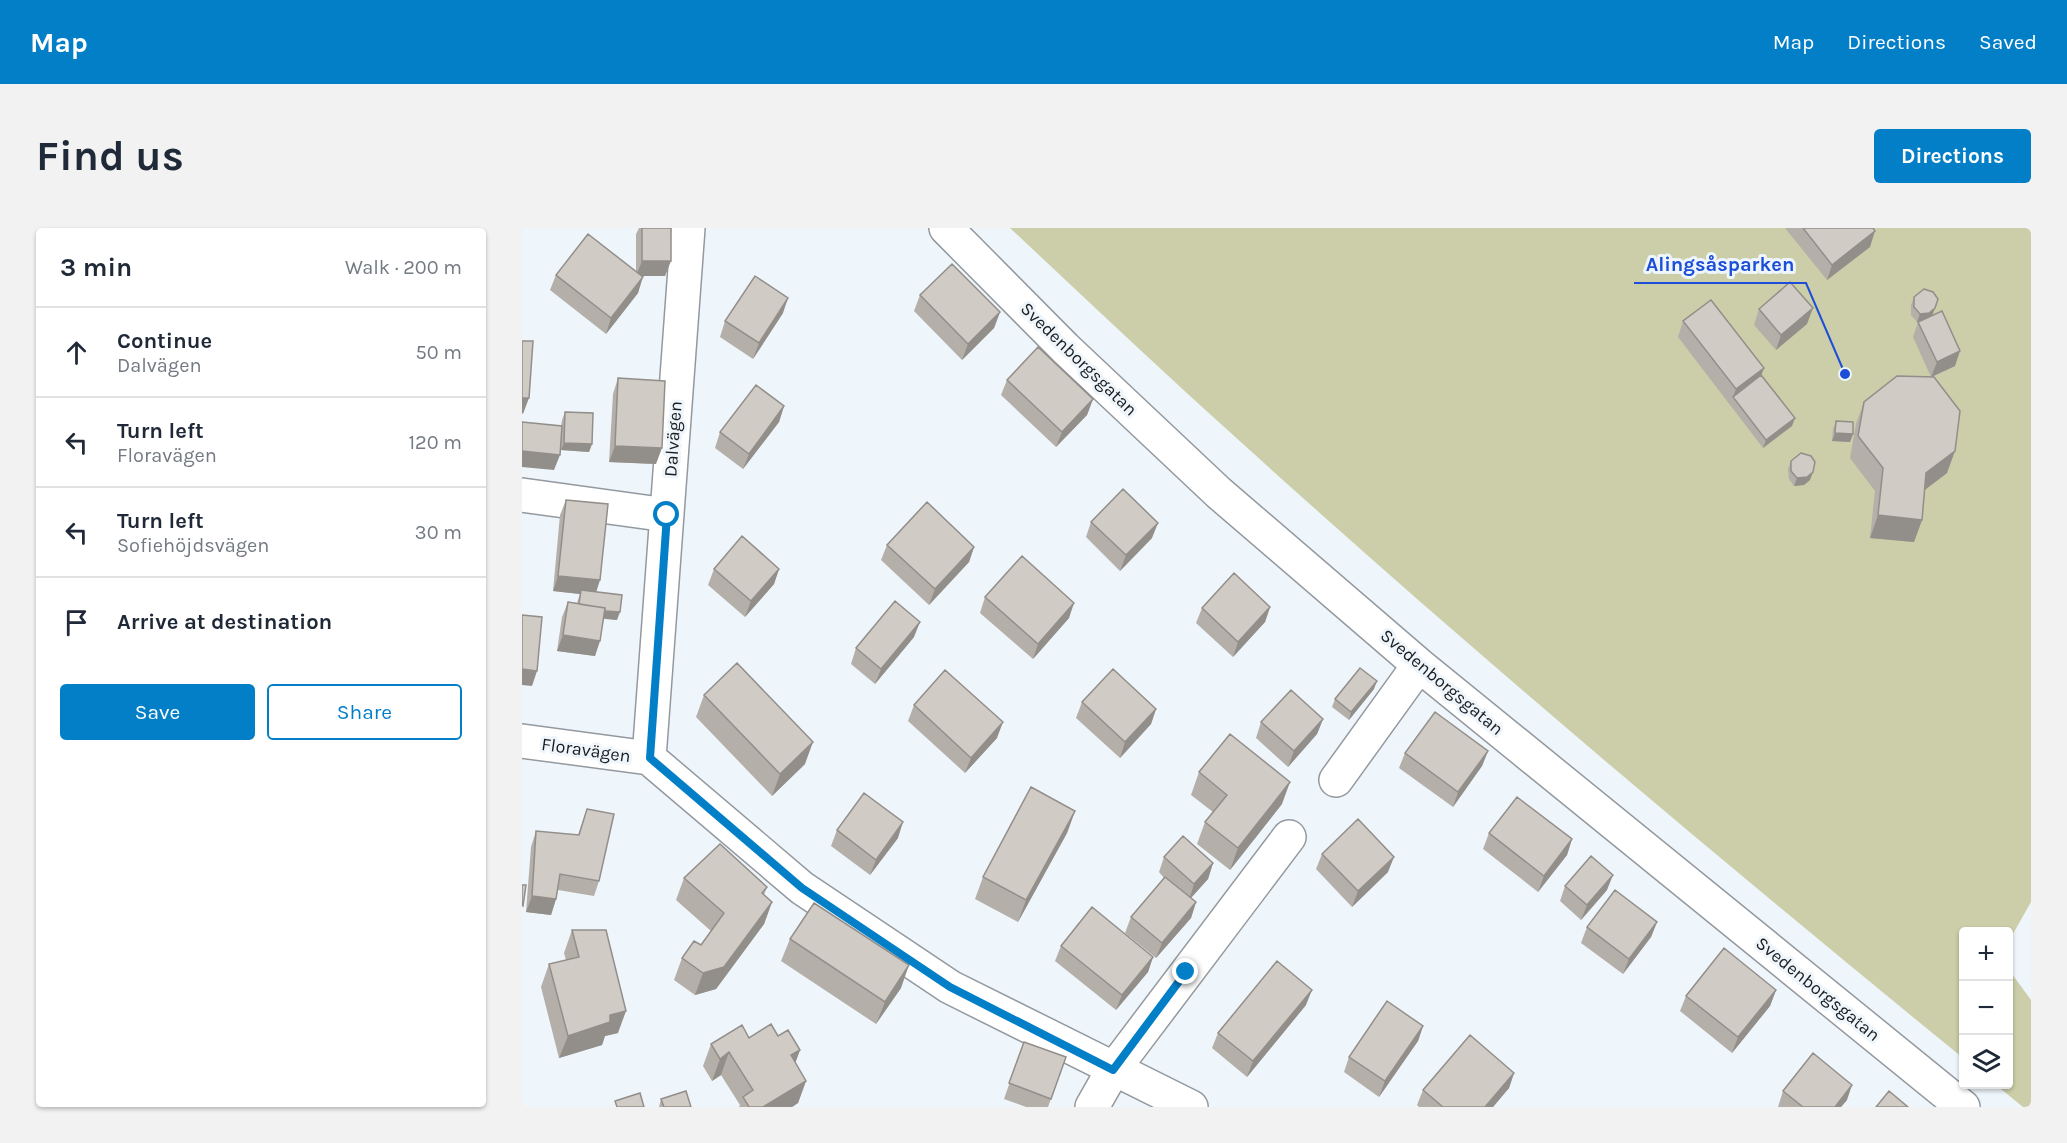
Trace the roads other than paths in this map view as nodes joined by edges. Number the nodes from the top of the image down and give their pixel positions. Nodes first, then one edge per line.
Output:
1 (688, 228) edge
2 (946, 228) edge
3 (522, 495) edge
4 (667, 515) junction
5 (1419, 665) junction
6 (522, 741) edge
7 (650, 758) junction
8 (1336, 780) dead end
9 (1289, 837) dead end
10 (1113, 1070) junction
11 (1092, 1107) edge
12 (1191, 1107) edge
13 (1963, 1107) edge

1 - 4 street, Dalvägen
2 - 5 street, Svedenborgsgatan
3 - 4 street
4 - 7 street, Dalvägen
5 - 8 street
5 - 13 street, Svedenborgsgatan
6 - 7 street, Floravägen
7 - 10 street, Floravägen
9 - 10 street
10 - 11 street
10 - 12 street, Floravägen

